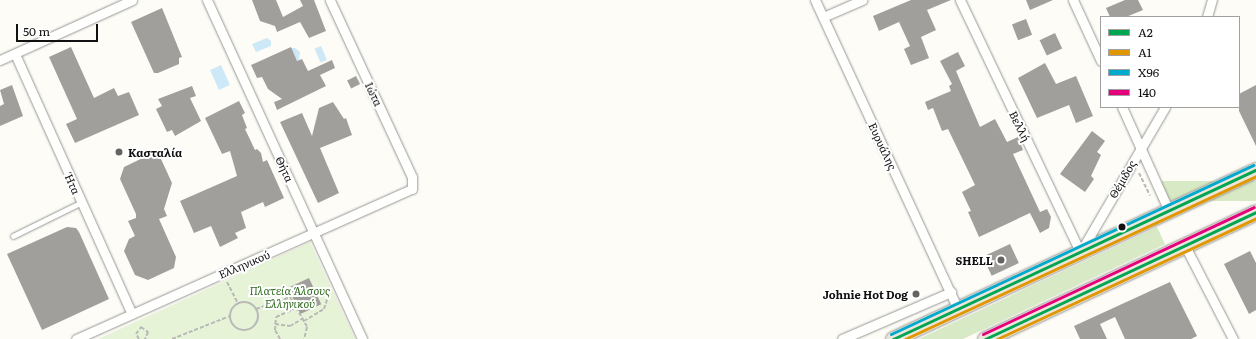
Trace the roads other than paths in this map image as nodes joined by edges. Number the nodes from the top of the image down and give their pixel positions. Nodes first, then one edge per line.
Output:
1 (132, 0) edge
2 (207, 0) edge
3 (330, 0) edge
4 (815, 0) edge
5 (862, 0) edge
6 (960, 0) edge
7 (1073, 0) edge
8 (1212, 0) edge
9 (1207, 16) edge
10 (823, 17) junction
11 (1097, 44) edge
12 (15, 54) junction
13 (1100, 57) edge
14 (0, 60) edge
15 (1122, 108) edge
16 (1164, 108) edge
17 (1140, 147) junction
18 (1256, 170) edge
19 (412, 189) joint
20 (82, 202) junction
21 (1169, 211) junction
22 (1256, 212) edge
23 (315, 233) junction
24 (13, 236) dead end
25 (1185, 246) junction
26 (1080, 252) junction
27 (950, 292) junction
28 (958, 309) junction
29 (132, 314) junction
30 (76, 339) edge
31 (362, 339) edge
32 (842, 339) edge
33 (893, 339) edge
34 (984, 339) edge
35 (1233, 339) edge

1 - 12 street
2 - 23 street, Θήτα
3 - 19 street, Ιώτα
4 - 10 street, Ευρυάλης
5 - 10 street
6 - 26 street, Βελλή
7 - 11 street
8 - 9 street
10 - 27 street, Ευρυάλης
11 - 13 street
12 - 14 street
12 - 20 street, Ήτα
15 - 17 street
16 - 17 street, Θέμιδος
17 - 21 street
17 - 26 street, Θέμιδος
18 - 21 highway
19 - 23 street, Ελληνικού
20 - 24 lane
20 - 29 street, Ήτα
21 - 26 highway
22 - 25 highway
23 - 29 street, Ελληνικού
23 - 31 street, Θήτα
25 - 34 highway
25 - 35 street
26 - 28 highway
27 - 28 street, Ευρυάλης
27 - 32 street
28 - 33 highway
29 - 30 street, Ελληνικού

